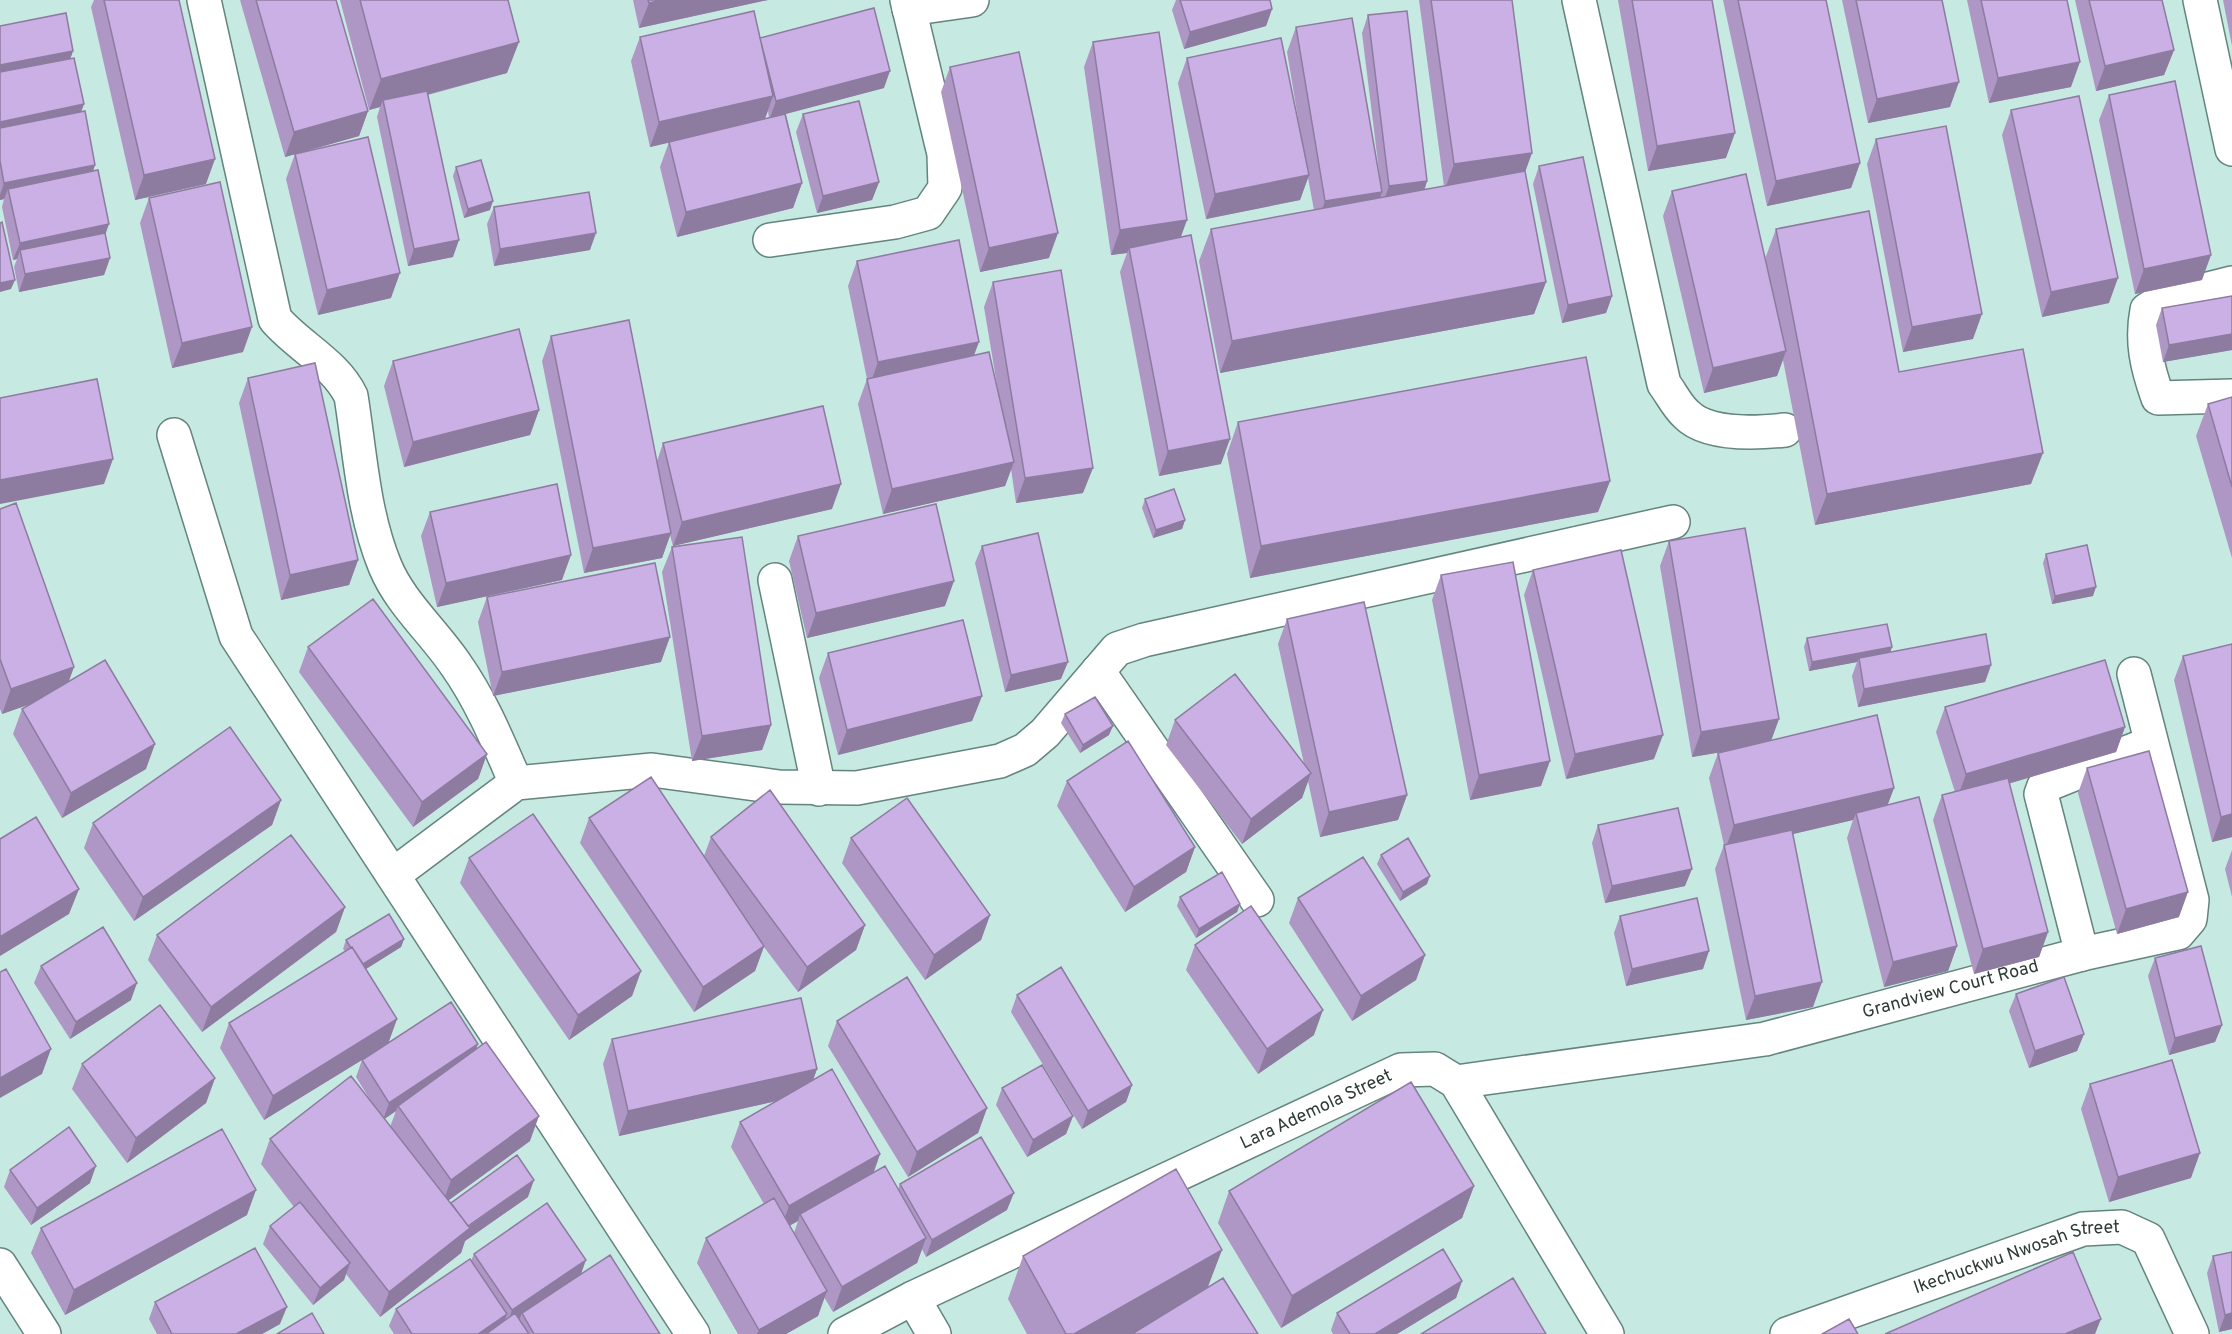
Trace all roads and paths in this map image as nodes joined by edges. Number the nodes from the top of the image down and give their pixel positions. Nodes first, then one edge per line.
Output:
1 (204, 0) edge
2 (972, 0) edge
3 (1579, 0) edge
4 (2200, 0) edge
5 (908, 4) edge
6 (2232, 149) edge
7 (770, 240) dead end
8 (2232, 283) edge
9 (2232, 396) edge
10 (1785, 430) dead end
11 (174, 435) dead end
12 (1673, 522) dead end
13 (776, 579) dead end
14 (1098, 671) junction
15 (2134, 674) dead end
16 (2151, 743) junction
17 (516, 783) junction
18 (819, 789) junction
19 (393, 875) junction
20 (1257, 900) dead end
21 (2082, 954) junction
22 (1456, 1082) junction
23 (0, 1265) edge
24 (913, 1298) junction
25 (44, 1334) edge
26 (693, 1334) edge
27 (845, 1334) edge
28 (934, 1334) edge
29 (1607, 1334) edge
30 (1787, 1334) edge
31 (2192, 1334) edge

1 - 17 street
2 - 5 street
3 - 10 street
4 - 6 street
5 - 7 street
8 - 9 street
11 - 19 street
12 - 14 street
13 - 18 street
14 - 18 street
14 - 20 street
15 - 16 street, Grandview Court Road
16 - 21 street
16 - 21 street, Grandview Court Road
17 - 18 street
17 - 19 street
19 - 26 street
21 - 22 street, Grandview Court Road
22 - 24 street, Lara Ademola Street
22 - 29 street
23 - 25 street
24 - 27 street, Lara Ademola Street
24 - 28 street
30 - 31 street, Ikechuckwu Nwosah Street

